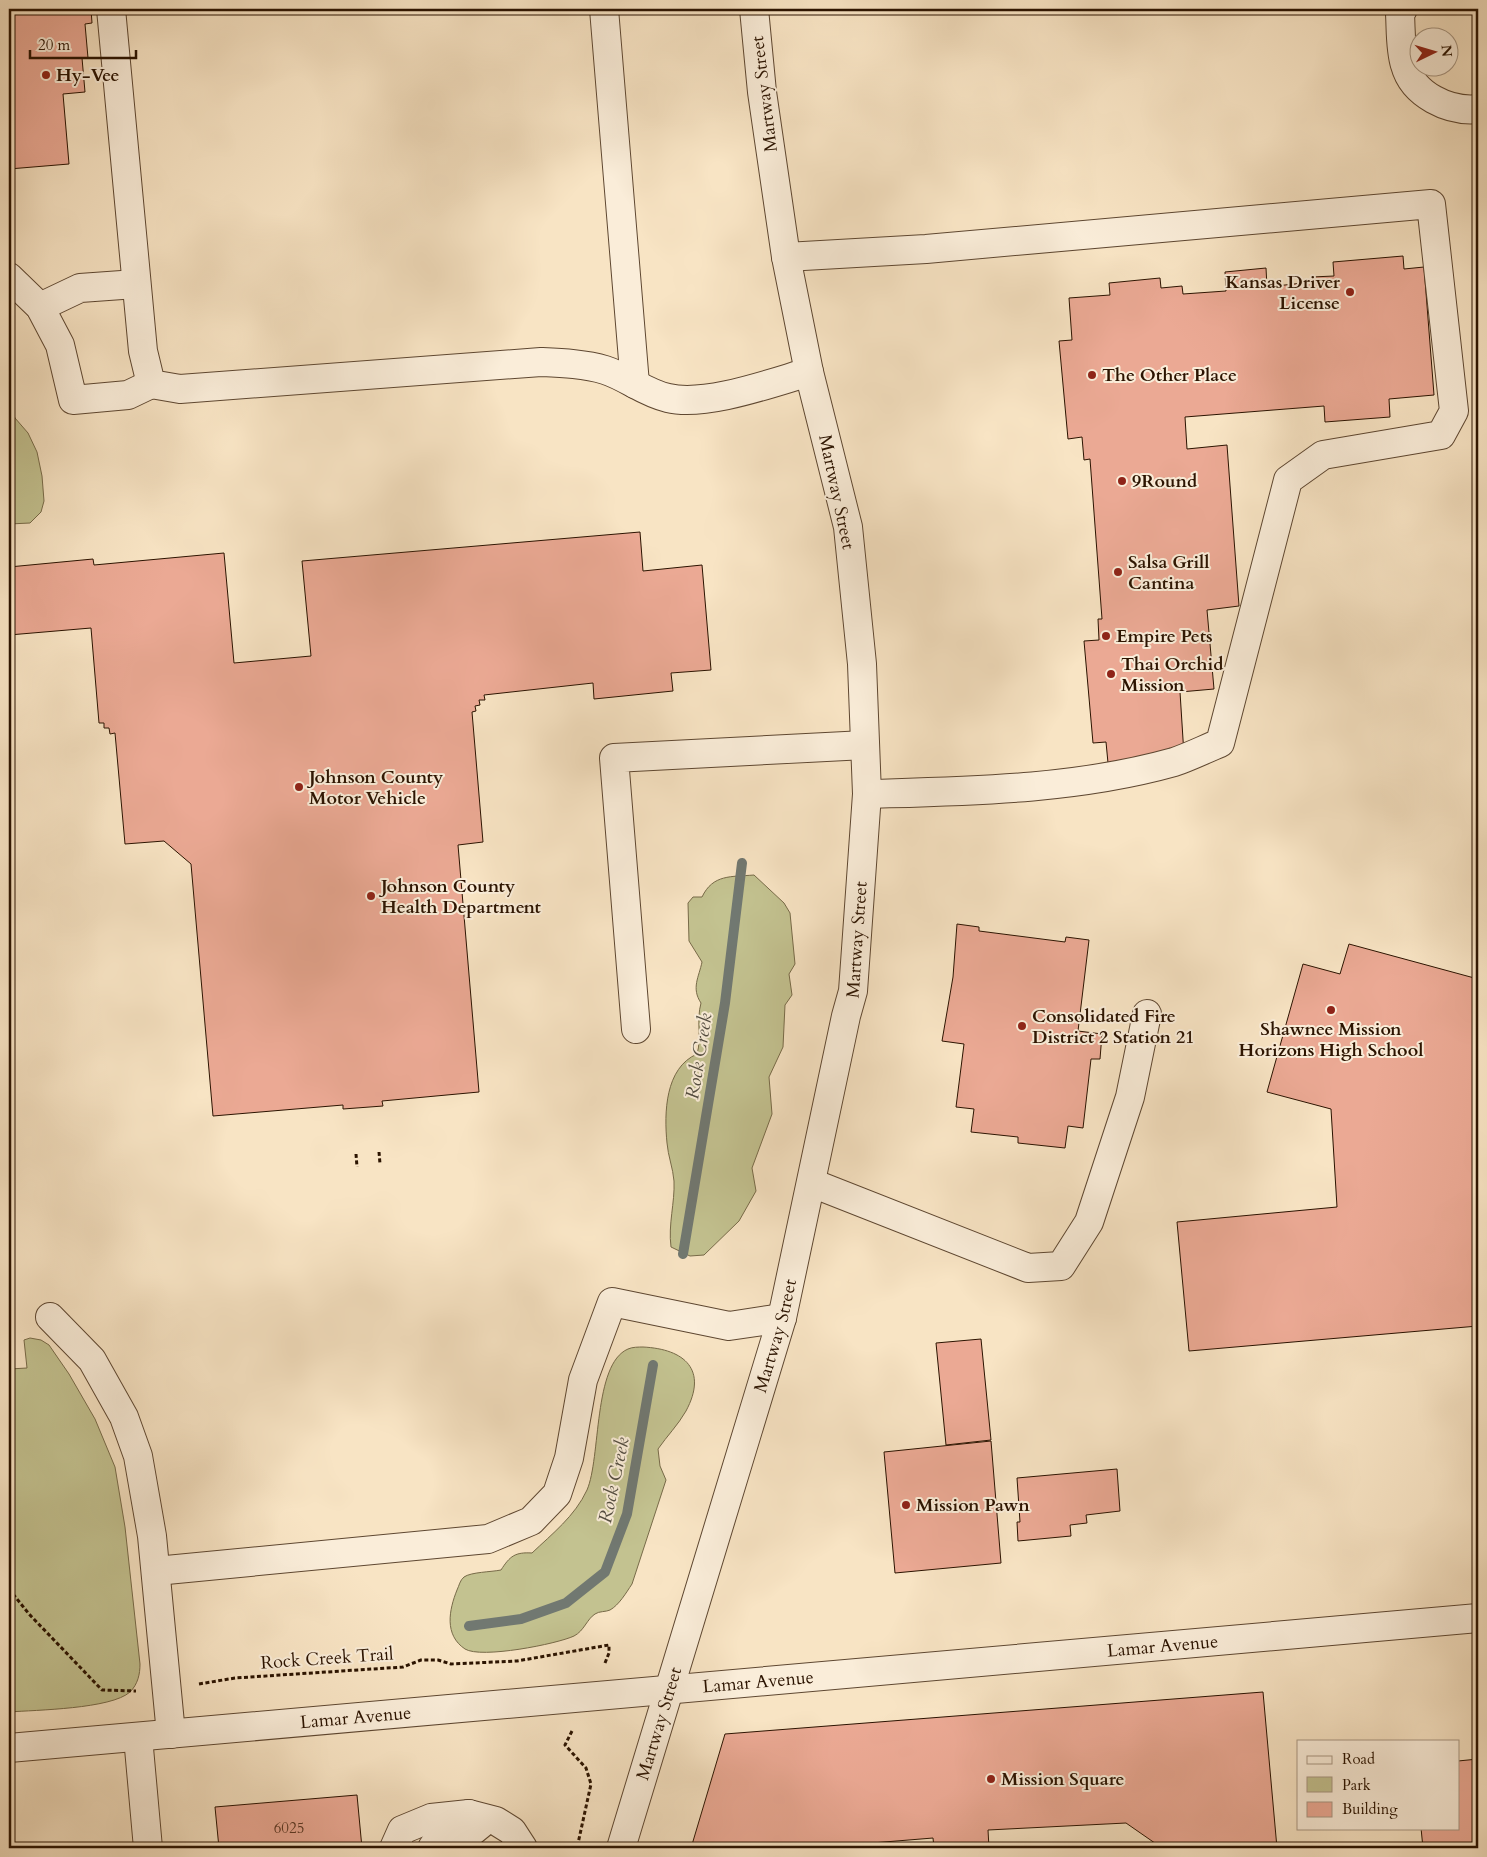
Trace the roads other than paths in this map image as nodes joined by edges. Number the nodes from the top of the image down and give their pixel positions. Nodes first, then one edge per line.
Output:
1 (111, 9) edge
2 (604, 9) edge
3 (754, 9) edge
4 (1403, 9) edge
5 (1478, 109) edge
6 (786, 257) junction
7 (9, 277) edge
8 (136, 284) junction
9 (40, 308) junction
10 (809, 372) junction
11 (151, 384) junction
12 (636, 384) junction
13 (866, 745) junction
14 (867, 794) junction
15 (1146, 1014) dead end
16 (636, 1028) dead end
17 (812, 1183) junction
18 (50, 1317) dead end
19 (782, 1318) junction
20 (156, 1571) junction
21 (1478, 1618) edge
22 (669, 1688) junction
23 (170, 1734) junction
24 (138, 1737) junction
25 (9, 1748) edge
26 (478, 1817) junction
27 (431, 1818) junction
28 (148, 1848) edge
29 (394, 1848) edge
30 (414, 1848) edge
31 (432, 1848) edge
32 (457, 1848) edge
33 (523, 1848) edge
34 (621, 1848) edge

1 - 8 street
2 - 12 street
3 - 6 street, Martway Street
4 - 5 street
6 - 10 street, Martway Street
6 - 14 street
7 - 9 street
8 - 9 street
8 - 11 street
9 - 11 street
10 - 12 street
10 - 13 street, Martway Street
11 - 12 street
13 - 14 street, Martway Street
13 - 16 street
14 - 17 street, Martway Street
15 - 17 street
17 - 19 street, Martway Street
18 - 20 street
19 - 20 street
19 - 22 street, Martway Street
20 - 23 street
21 - 22 street, Lamar Avenue
22 - 23 street, Lamar Avenue
22 - 34 street, Martway Street
23 - 24 street, Lamar Avenue
24 - 25 street, Lamar Avenue
24 - 28 street
26 - 27 street
26 - 31 street
26 - 32 street
26 - 33 street
27 - 29 street
27 - 30 street

